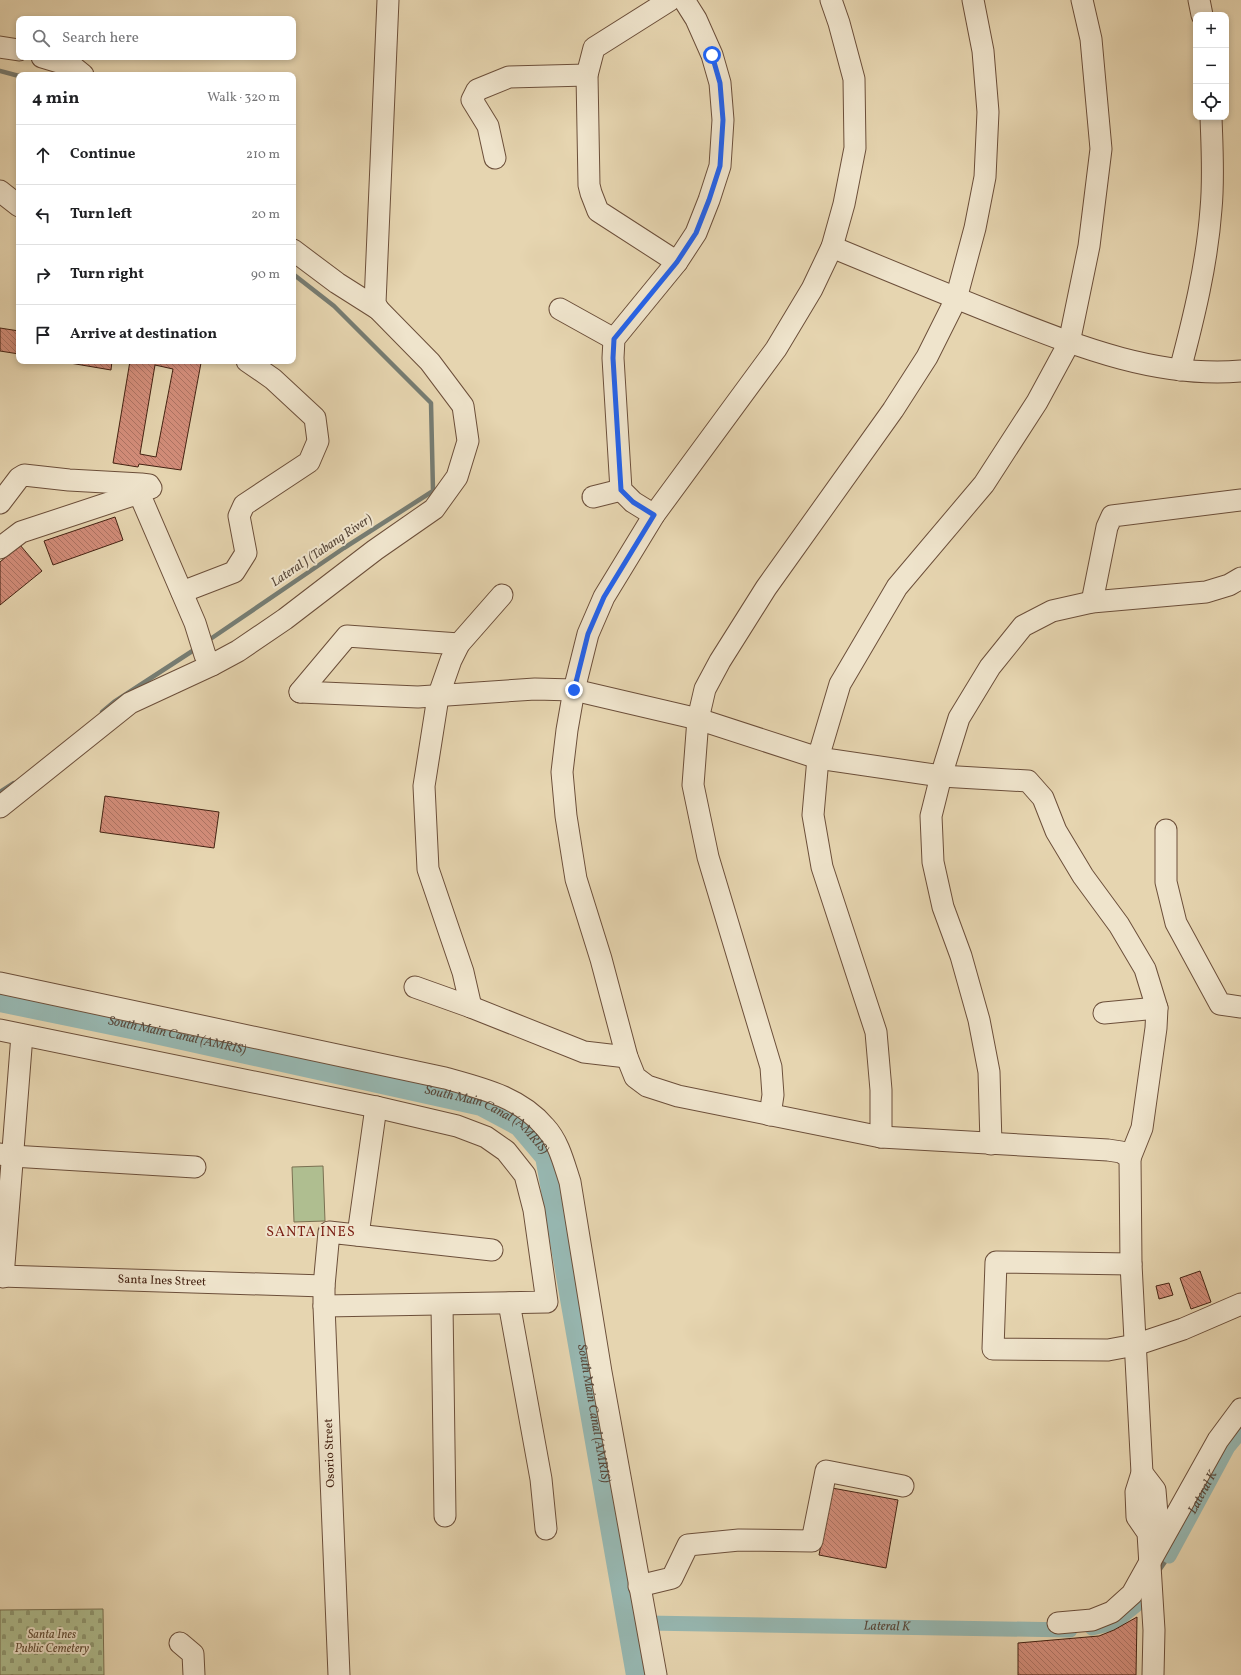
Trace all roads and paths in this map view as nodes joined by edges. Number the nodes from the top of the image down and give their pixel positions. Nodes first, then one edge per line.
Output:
1 (388, 0) edge
2 (670, 0) edge
3 (684, 0) edge
4 (831, 0) edge
5 (973, 0) edge
6 (1082, 0) edge
7 (1199, 0) edge
8 (1201, 12) edge
9 (0, 47) edge
10 (16, 50) edge
11 (52, 60) edge
12 (79, 72) edge
13 (587, 75) junction
14 (1211, 120) edge
15 (494, 158) dead end
16 (0, 191) edge
17 (16, 204) edge
18 (832, 247) junction
19 (296, 252) edge
20 (677, 262) junction
21 (956, 299) junction
22 (378, 309) junction
23 (560, 309) dead end
24 (614, 339) junction
25 (1069, 343) junction
26 (251, 364) edge
27 (1180, 370) junction
28 (1241, 371) edge
29 (621, 490) junction
30 (139, 493) junction
31 (593, 498) dead end
32 (1241, 500) edge
33 (0, 503) edge
34 (654, 515) junction
35 (0, 548) edge
36 (1241, 578) edge
37 (182, 592) junction
38 (502, 595) dead end
39 (1092, 602) junction
40 (459, 644) junction
41 (208, 660) junction
42 (574, 690) junction
43 (438, 697) junction
44 (698, 719) junction
45 (818, 758) junction
46 (941, 776) junction
47 (0, 807) edge
48 (1166, 830) dead end
49 (0, 983) edge
50 (415, 987) dead end
51 (471, 1007) junction
52 (1241, 1007) edge
53 (1156, 1008) junction
54 (1104, 1013) dead end
55 (0, 1030) edge
56 (22, 1035) junction
57 (627, 1057) junction
58 (376, 1107) junction
59 (770, 1115) junction
60 (881, 1137) junction
61 (991, 1144) junction
62 (6, 1155) edge
63 (1130, 1158) junction
64 (195, 1167) dead end
65 (358, 1235) junction
66 (492, 1250) dead end
67 (1131, 1264) junction
68 (2, 1276) edge
69 (324, 1296) junction
70 (509, 1303) junction
71 (1241, 1304) edge
72 (442, 1305) junction
73 (1135, 1345) junction
74 (1241, 1409) edge
75 (903, 1486) dead end
76 (445, 1516) dead end
77 (546, 1529) dead end
78 (1150, 1563) junction
79 (639, 1586) junction
80 (1058, 1623) dead end
81 (180, 1643) dead end
82 (194, 1675) edge
83 (339, 1675) edge
84 (656, 1675) edge
85 (1153, 1675) edge

1 - 22 street
2 - 13 street
3 - 20 street
4 - 18 street
5 - 21 street
6 - 25 street
7 - 8 street
9 - 10 street
11 - 12 street
13 - 15 street
13 - 20 street
14 - 27 street
16 - 17 street
18 - 21 street
18 - 34 street
19 - 22 street
20 - 24 street
21 - 25 street
21 - 44 street
22 - 41 street
23 - 24 street
24 - 29 street
25 - 27 street
25 - 45 street
26 - 37 street
27 - 28 street
29 - 31 street
29 - 34 street
30 - 33 street
30 - 35 street
30 - 37 street
32 - 39 street
34 - 42 street
36 - 39 street
37 - 41 street
38 - 40 street
39 - 46 street
40 - 43 street
40 - 43 street
41 - 47 street
42 - 43 street
42 - 44 street
42 - 57 street
43 - 51 street
44 - 45 street
44 - 59 street
45 - 46 street
45 - 60 street
46 - 53 street
46 - 61 street
48 - 52 street
49 - 79 street
50 - 51 street
51 - 57 street
53 - 54 street
53 - 63 street
55 - 56 street
56 - 58 street
56 - 62 street
57 - 59 street
58 - 65 street
58 - 70 street, Santa Ines Street
59 - 60 street
60 - 61 street
61 - 63 street
62 - 64 street
62 - 68 street
63 - 67 street
65 - 66 street
65 - 69 street, Osorio Street
67 - 73 street
67 - 73 street
68 - 69 street, Santa Ines Street
69 - 72 street, Santa Ines Street
69 - 83 street, Osorio Street
70 - 72 street, Santa Ines Street
70 - 77 street
71 - 73 street
72 - 76 street
73 - 78 street
74 - 78 street
75 - 79 street
78 - 80 street
78 - 85 street
79 - 84 street
81 - 82 street

